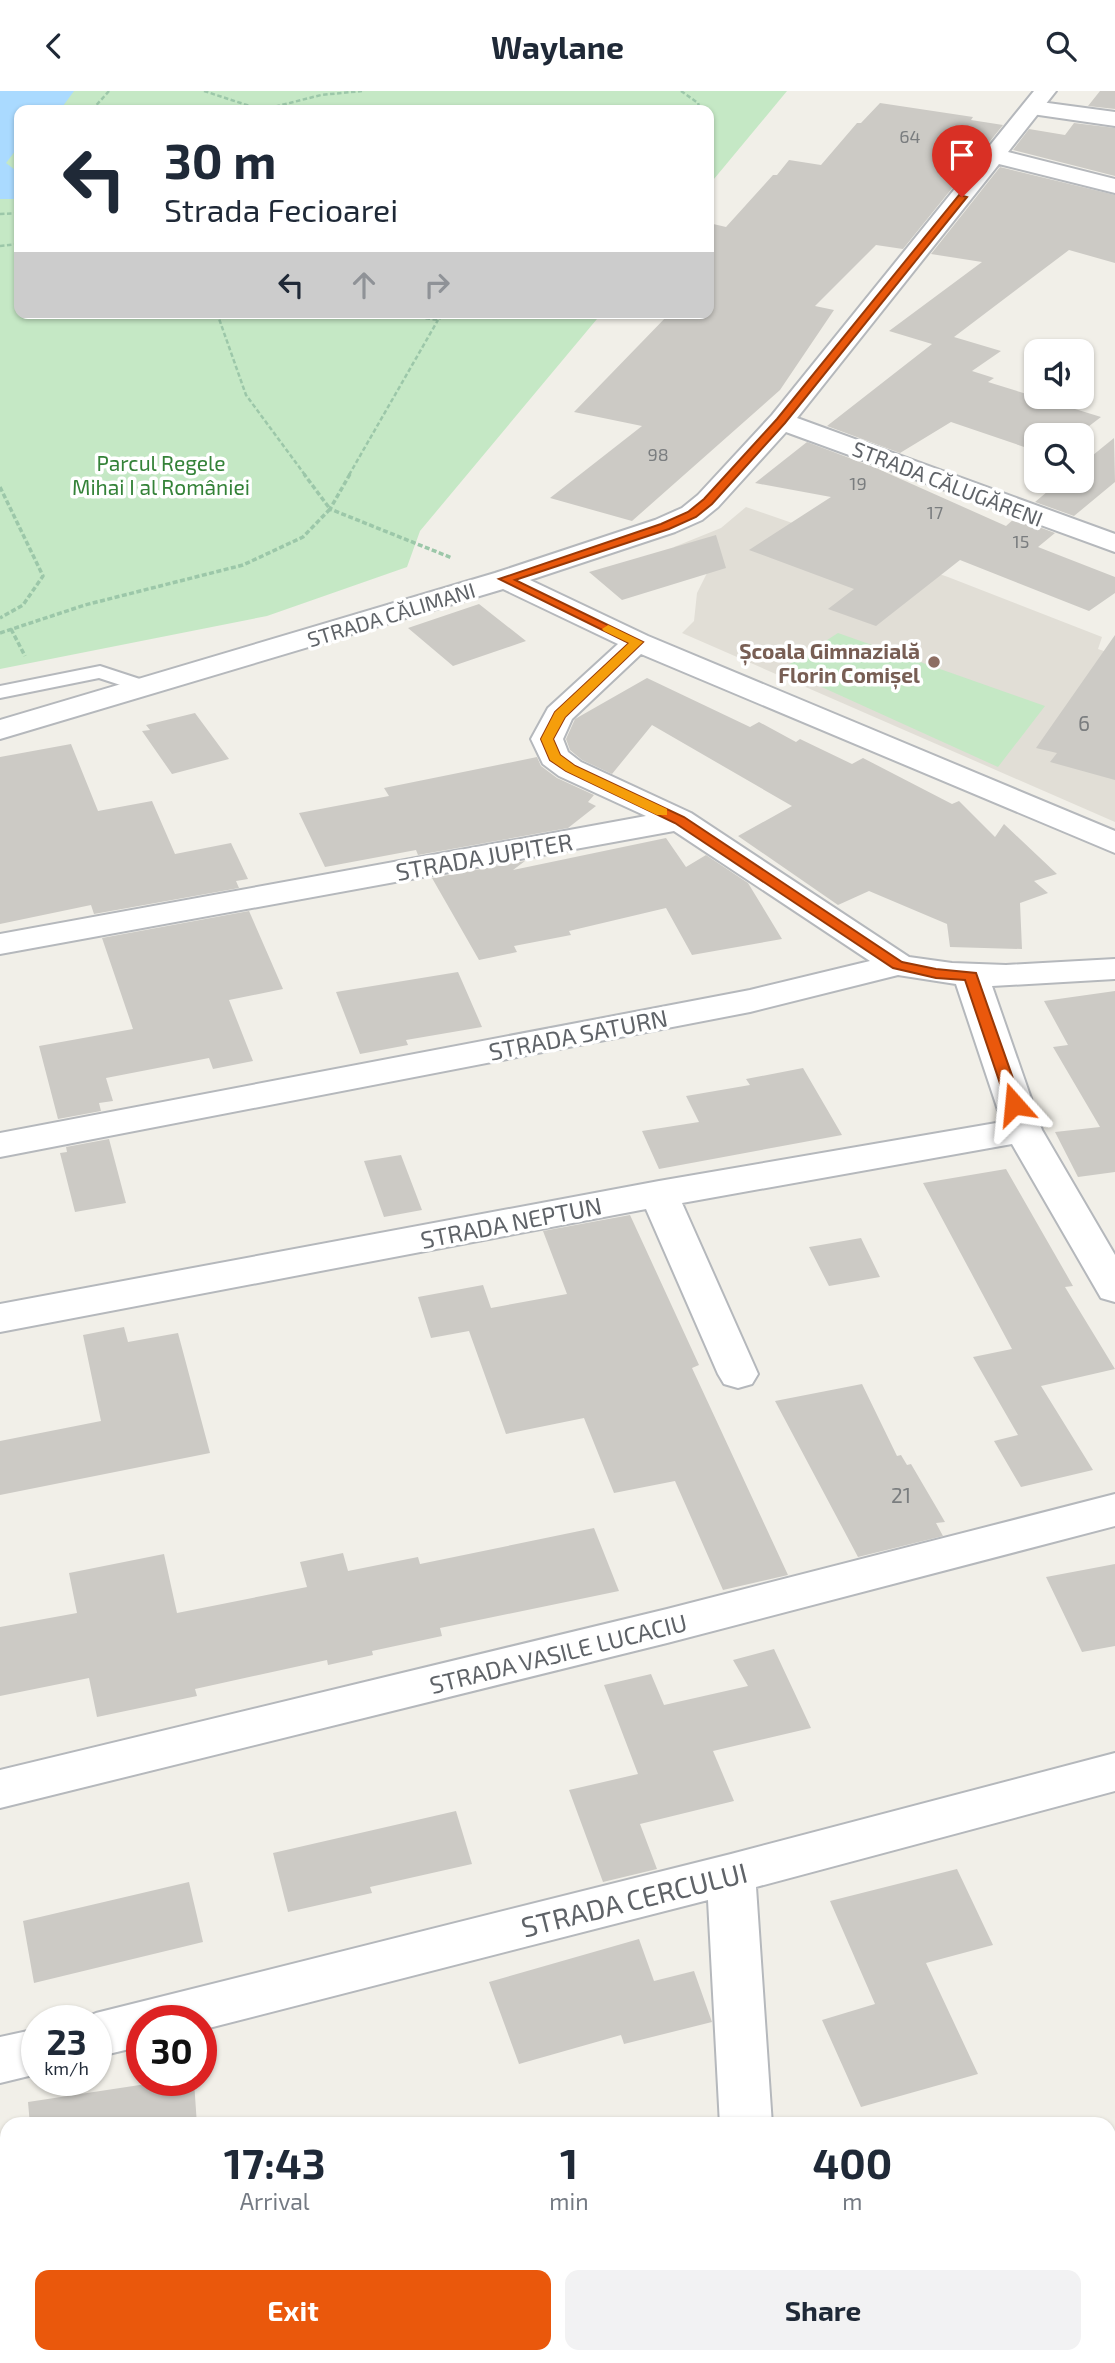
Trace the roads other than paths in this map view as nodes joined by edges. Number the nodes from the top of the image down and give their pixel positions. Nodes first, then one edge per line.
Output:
1 (1031, 98) edge
2 (1115, 119) edge
3 (995, 156) junction
4 (1115, 186) edge
5 (781, 421) junction
6 (1115, 544) edge
7 (505, 579) junction
8 (637, 642) junction
9 (148, 688) junction
10 (0, 692) edge
11 (0, 730) edge
12 (680, 820) junction
13 (1115, 843) edge
14 (0, 944) edge
15 (898, 965) junction
16 (1115, 969) edge
17 (971, 976) junction
18 (1023, 1130) junction
19 (0, 1145) edge
20 (659, 1195) junction
21 (1115, 1288) edge
22 (0, 1318) edge
23 (738, 1374) dead end
24 (1115, 1510) edge
25 (1115, 1772) edge
26 (0, 1789) edge
27 (731, 1874) junction
28 (215, 2005) edge
29 (21, 2055) edge
30 (0, 2060) edge
31 (746, 2117) edge

1 - 2 street
1 - 3 street, STRADA CĂLIMANI
3 - 4 street
3 - 5 street, STRADA CĂLIMANI
5 - 6 street, STRADA CĂLUGĂRENI
5 - 7 street, STRADA CĂLIMANI
7 - 8 street
7 - 9 street, STRADA CĂLIMANI
8 - 12 street
8 - 13 street
9 - 10 lane
9 - 11 street, STRADA CĂLIMANI
12 - 14 street, STRADA JUPITER
12 - 15 street
15 - 17 street
15 - 19 street, STRADA SATURN
16 - 17 street
17 - 18 street
18 - 20 street, STRADA NEPTUN
18 - 21 street
20 - 22 street, STRADA NEPTUN
20 - 23 street
24 - 26 street, STRADA VASILE LUCACIU
25 - 27 street, STRADA CERCULUI
27 - 28 street, STRADA CERCULUI
27 - 31 street
29 - 30 street

